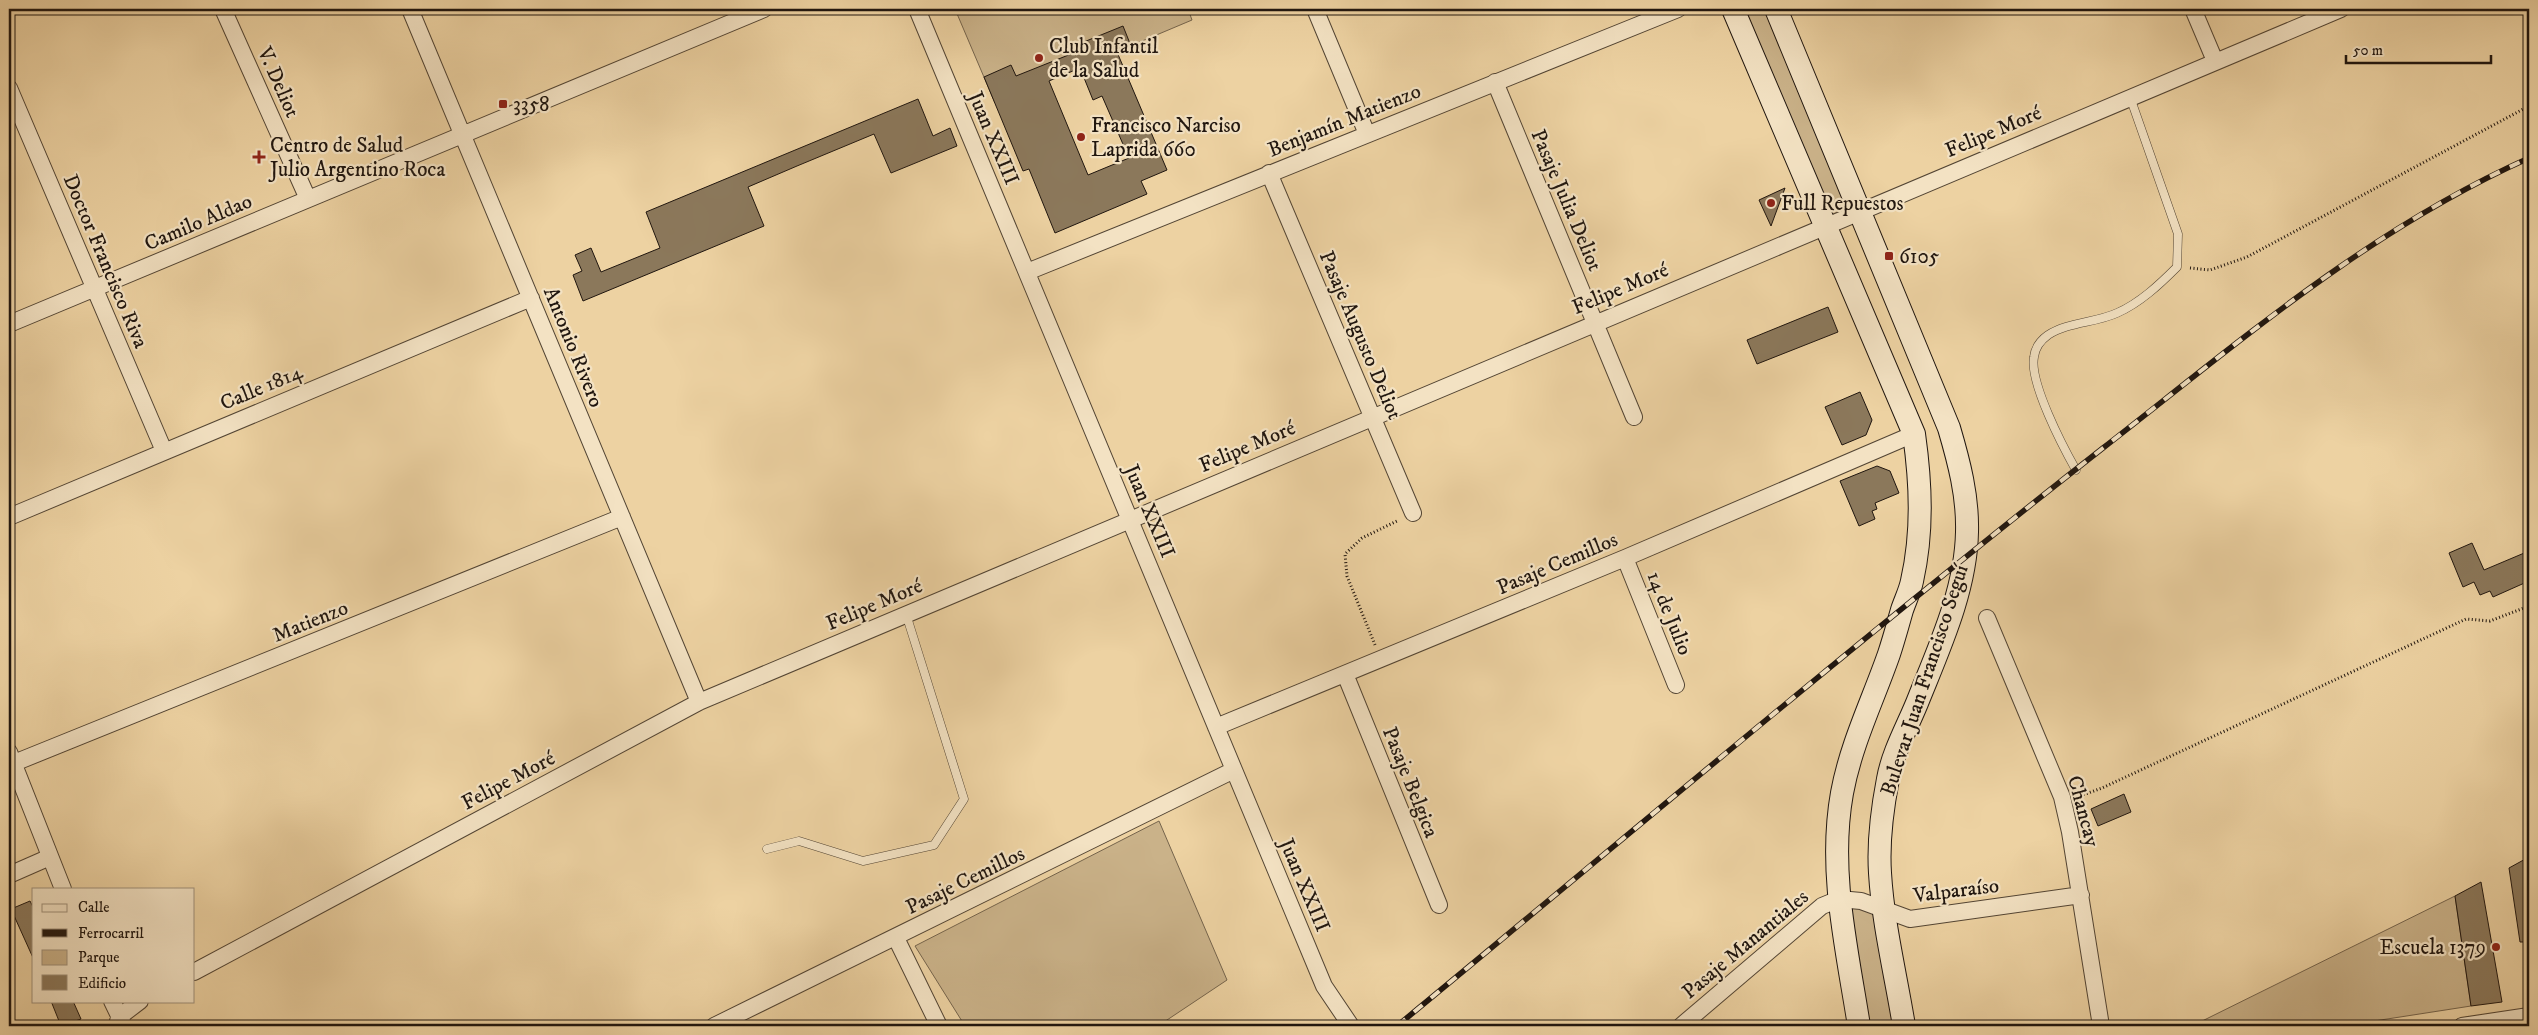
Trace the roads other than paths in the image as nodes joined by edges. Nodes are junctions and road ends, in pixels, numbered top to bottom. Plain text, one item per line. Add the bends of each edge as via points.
1 (223, 9) edge
2 (410, 9) edge
3 (764, 9) edge
4 (917, 9) edge
5 (1315, 9) edge
6 (1678, 9) edge
7 (1733, 9) edge
8 (1776, 9) edge
9 (2192, 9) edge
10 (2341, 9) edge
11 (2215, 61) junction
12 (1496, 82) junction
13 (9, 88) edge
14 (2130, 97) junction
15 (463, 134) junction
16 (1367, 134) junction
17 (1269, 173) junction
18 (308, 199) junction
19 (1860, 210) junction
20 (1825, 225) junction
21 (1027, 272) junction
22 (94, 288) junction
23 (531, 298) junction
24 (1595, 322) junction
25 (9, 324) edge
26 (1372, 417) junction
27 (1634, 418) dead end
28 (1914, 434) junction
29 (164, 451) junction
30 (2076, 470) dead end
31 (1413, 513) road end
32 (9, 517) edge
33 (622, 518) junction
34 (1130, 519) junction
35 (1625, 558) junction
36 (906, 614) junction
37 (1987, 618) dead end
38 (1344, 674) junction
39 (1676, 685) dead end
40 (699, 702) junction
41 (1216, 727) junction
42 (11, 758) edge
43 (1234, 770) junction
44 (767, 849) dead end
45 (50, 857) junction
46 (9, 875) edge
47 (63, 888) edge
48 (2081, 895) junction
49 (1839, 899) junction
50 (1439, 905) dead end
51 (1886, 911) junction
52 (896, 938) junction
53 (195, 971) edge
54 (112, 1002) edge
55 (139, 1002) edge
56 (2529, 1016) edge
57 (120, 1023) edge
58 (714, 1026) edge
59 (939, 1026) edge
60 (1350, 1026) edge
61 (1682, 1026) edge
62 (1859, 1026) edge
63 (1904, 1026) edge
64 (2101, 1026) edge
65 (2462, 1026) edge

1 - 18 street, V. Deliot
2 - 15 street, Antonio Rivero
3 - 15 street, Camilo Aldao
4 - 21 street, Juan XXIII
5 - 16 street
6 - 12 street, Benjamín Matienzo
7 - 20 main road, Bulevar Juan Francisco Seguí
8 - 19 main road, Bulevar Juan Francisco Seguí
9 - 11 street
10 - 11 street, Felipe Moré
11 - 14 street, Felipe Moré
12 - 16 street, Benjamín Matienzo
12 - 24 street, Pasaje Julia Deliot
13 - 22 street, Doctor Francisco Riva
14 - 19 street, Felipe Moré
14 - 30 lane via 2178,234 2177,267 2158,286 2117,313 2048,335 2038,344 2033,358 2039,386 2054,431
15 - 18 street, Camilo Aldao
15 - 23 street, Antonio Rivero
16 - 17 street, Benjamín Matienzo
17 - 21 street, Benjamín Matienzo
17 - 26 street, Pasaje Augusto Deliot
18 - 22 street, Camilo Aldao
19 - 20 street, Felipe Moré
19 - 51 main road, Bulevar Juan Francisco Seguí via 1949,428 1964,488 1967,532 1955,601 1888,776 1880,833 1880,874
20 - 24 street, Felipe Moré
20 - 28 main road, Bulevar Juan Francisco Seguí
21 - 34 street, Juan XXIII
22 - 25 street, Camilo Aldao
22 - 29 street, Doctor Francisco Riva
23 - 29 street, Calle 1814
23 - 33 street, Antonio Rivero
24 - 26 street, Felipe Moré
24 - 27 street, Pasaje Julia Deliot
26 - 31 street, Pasaje Augusto Deliot
26 - 34 street, Felipe Moré
28 - 35 street, Pasaje Cemillos
28 - 49 main road, Bulevar Juan Francisco Seguí via 1919,481 1918,546 1912,583 1889,654 1861,722 1842,793 1836,865
29 - 32 street, Calle 1814
33 - 40 street, Antonio Rivero
33 - 42 street, Matienzo
34 - 36 street, Felipe Moré
34 - 41 street, Juan XXIII
35 - 38 street, Pasaje Cemillos
35 - 39 street, 14 de Julio
36 - 40 street, Felipe Moré
36 - 44 lane via 964,799 934,845 863,861 799,841
37 - 48 street, Chancay via 2062,797
38 - 41 street, Pasaje Cemillos
38 - 50 street, Pasaje Belgica
40 - 53 street, Felipe Moré
41 - 43 street, Juan XXIII
42 - 45 street
43 - 52 street, Pasaje Cemillos
43 - 60 street, Juan XXIII via 1324,986
45 - 46 street
45 - 47 street
48 - 51 street, Valparaíso via 1910,919
48 - 64 street, Chancay
49 - 51 street, Valparaíso via 1861,901
49 - 61 street, Pasaje Manantiales via 1822,906
49 - 62 main road, Bulevar Juan Francisco Seguí
51 - 63 main road, Bulevar Juan Francisco Seguí
52 - 58 street, Pasaje Cemillos
52 - 59 street
54 - 57 street
55 - 57 street
56 - 65 street

